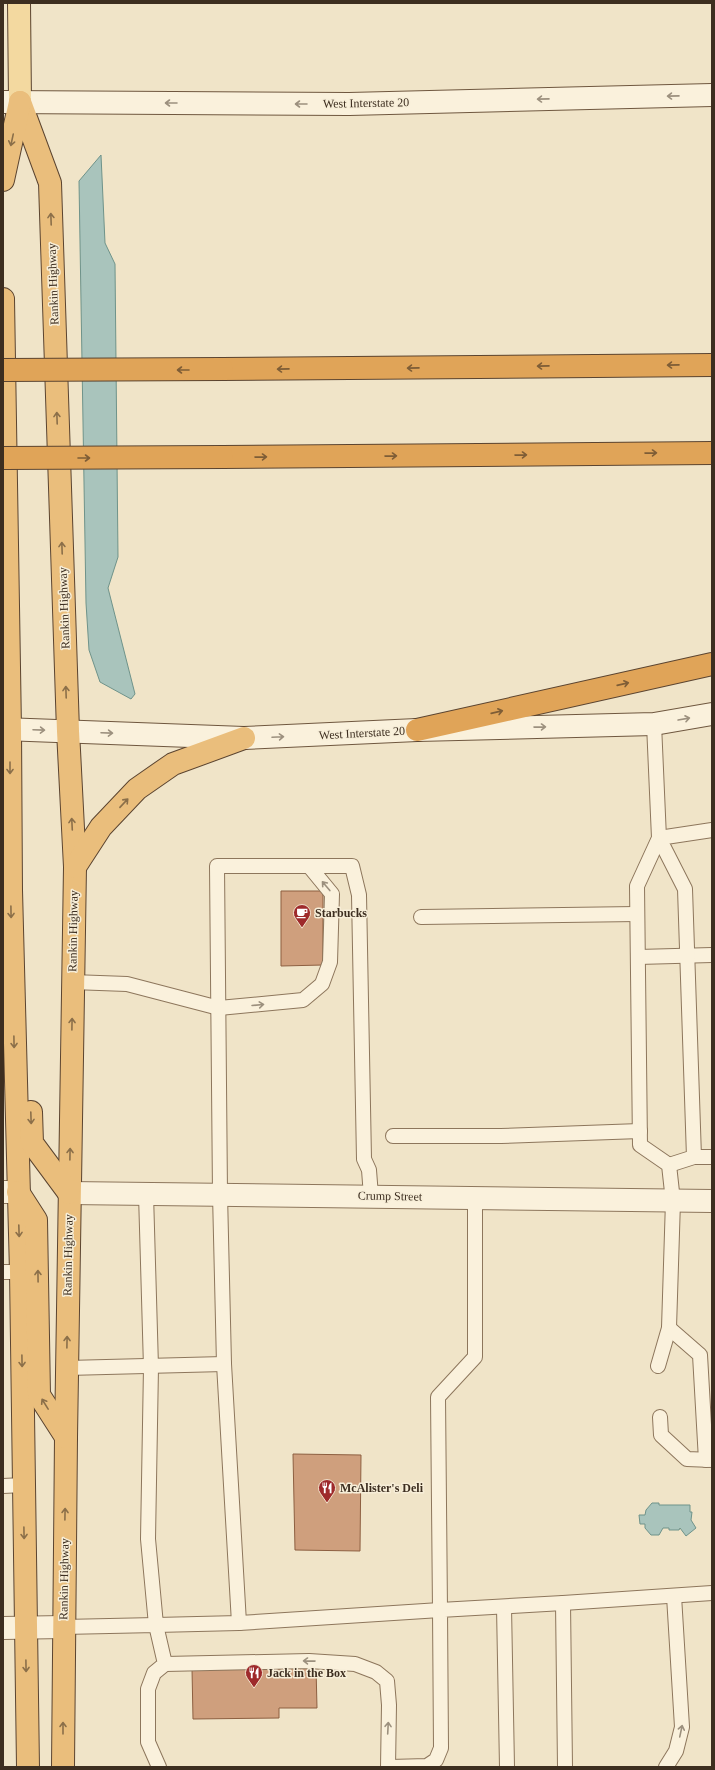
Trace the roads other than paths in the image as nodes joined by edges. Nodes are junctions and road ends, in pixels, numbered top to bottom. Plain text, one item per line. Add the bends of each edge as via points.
1 (19, 3) edge
2 (712, 95) edge
3 (11, 102) edge
4 (3, 180) edge
5 (3, 299) edge
6 (712, 365) edge
7 (3, 370) edge
8 (712, 453) edge
9 (3, 458) edge
10 (712, 664) edge
11 (712, 714) edge
12 (654, 724) junction
13 (7, 729) edge
14 (418, 730) junction
15 (68, 731) junction
16 (244, 738) junction
17 (712, 830) edge
18 (659, 838) junction
19 (3, 865) edge
20 (309, 866) junction
21 (75, 867) junction
22 (11, 890) junction
23 (637, 914) junction
24 (421, 917) dead end
25 (687, 955) junction
26 (712, 955) edge
27 (12, 956) junction
28 (638, 957) junction
29 (72, 982) junction
30 (219, 1008) junction
31 (9, 1067) edge
32 (640, 1131) junction
33 (393, 1136) dead end
34 (694, 1157) junction
35 (712, 1157) edge
36 (668, 1165) junction
37 (10, 1192) edge
38 (69, 1193) junction
39 (146, 1194) junction
40 (220, 1194) junction
41 (371, 1196) junction
42 (475, 1197) junction
43 (673, 1201) junction
44 (712, 1201) edge
45 (12, 1272) edge
46 (669, 1328) junction
47 (224, 1364) junction
48 (658, 1366) dead end
49 (151, 1367) junction
50 (66, 1368) junction
51 (660, 1417) dead end
52 (66, 1437) junction
53 (709, 1460) edge
54 (13, 1486) edge
55 (712, 1593) edge
56 (674, 1596) junction
57 (563, 1603) junction
58 (504, 1607) junction
59 (440, 1610) junction
60 (239, 1623) junction
61 (156, 1624) junction
62 (63, 1626) junction
63 (3, 1628) edge
64 (26, 1628) junction
65 (165, 1664) junction
66 (28, 1767) edge
67 (64, 1767) edge
68 (160, 1767) edge
69 (389, 1767) edge
70 (506, 1767) edge
71 (565, 1767) edge
72 (666, 1767) edge

1 - 3 main road, Rankin Highway
2 -> 3 main road, West Interstate 20 via 349,104
3 -> 4 highway, Rankin Highway
15 -> 3 highway, Rankin Highway via 50,183
5 - 13 highway
6 -> 7 highway, bridge
9 -> 8 highway, bridge
14 -> 10 highway
12 -> 11 main road, West Interstate 20
14 -> 12 main road, West Interstate 20
12 - 18 lane
13 -> 15 main road, West Interstate 20
13 -> 22 highway
16 -> 14 main road, West Interstate 20
15 -> 16 main road, West Interstate 20
21 -> 15 highway, Rankin Highway
21 -> 16 highway via 101,827 137,789 173,764
17 - 18 lane
18 - 23 lane via 636,886
18 - 25 lane via 684,889
19 - 22 highway
20 - 30 lane via 217,866
30 -> 20 lane via 303,1000 322,984 330,962 332,894
20 - 41 lane via 352,866 359,895 364,1159 369,1170
21 - 29 highway, Rankin Highway
22 -> 27 highway
23 - 24 lane
23 - 28 lane
25 - 26 lane
25 - 28 lane
25 - 34 lane
27 -> 31 highway
27 -> 38 highway via 28,994 32,1143
28 - 32 lane
29 - 30 lane via 127,984
38 -> 29 highway, Rankin Highway
30 - 40 lane
31 - 37 highway
32 - 33 lane via 501,1136
32 - 36 lane via 640,1145
34 - 35 lane
34 - 36 lane
36 - 43 lane
37 -> 45 highway
52 -> 37 highway via 39,1395 36,1220
38 - 39 main road, Crump Street
50 -> 38 highway, Rankin Highway
39 - 40 main road, Crump Street
39 - 49 lane
40 - 41 main road, Crump Street
40 - 47 lane
41 - 42 main road, Crump Street
42 - 43 main road, Crump Street
42 - 59 lane via 475,1357 438,1397
43 - 44 main road, Crump Street
43 - 46 lane
45 -> 54 highway
46 - 48 lane
46 - 53 lane via 700,1355
47 - 49 lane
47 - 60 lane
49 - 50 lane
49 - 61 lane via 148,1538
50 - 52 highway, Rankin Highway
51 - 53 lane via 661,1435 687,1459
62 -> 52 highway, Rankin Highway
54 -> 64 highway
55 - 56 lane
56 - 57 lane
72 -> 56 lane via 676,1751 682,1727
57 - 58 lane
57 - 71 lane
58 - 59 lane
58 - 70 lane
59 - 60 lane
59 - 69 lane via 441,1748 436,1760 427,1766
60 - 61 lane
61 - 62 lane
61 - 65 lane
62 - 64 main road
67 -> 62 highway, Rankin Highway
63 - 64 main road
64 -> 66 highway
65 - 68 lane via 154,1673 148,1689 148,1742
69 -> 65 lane via 387,1681 376,1672 355,1664 309,1661

